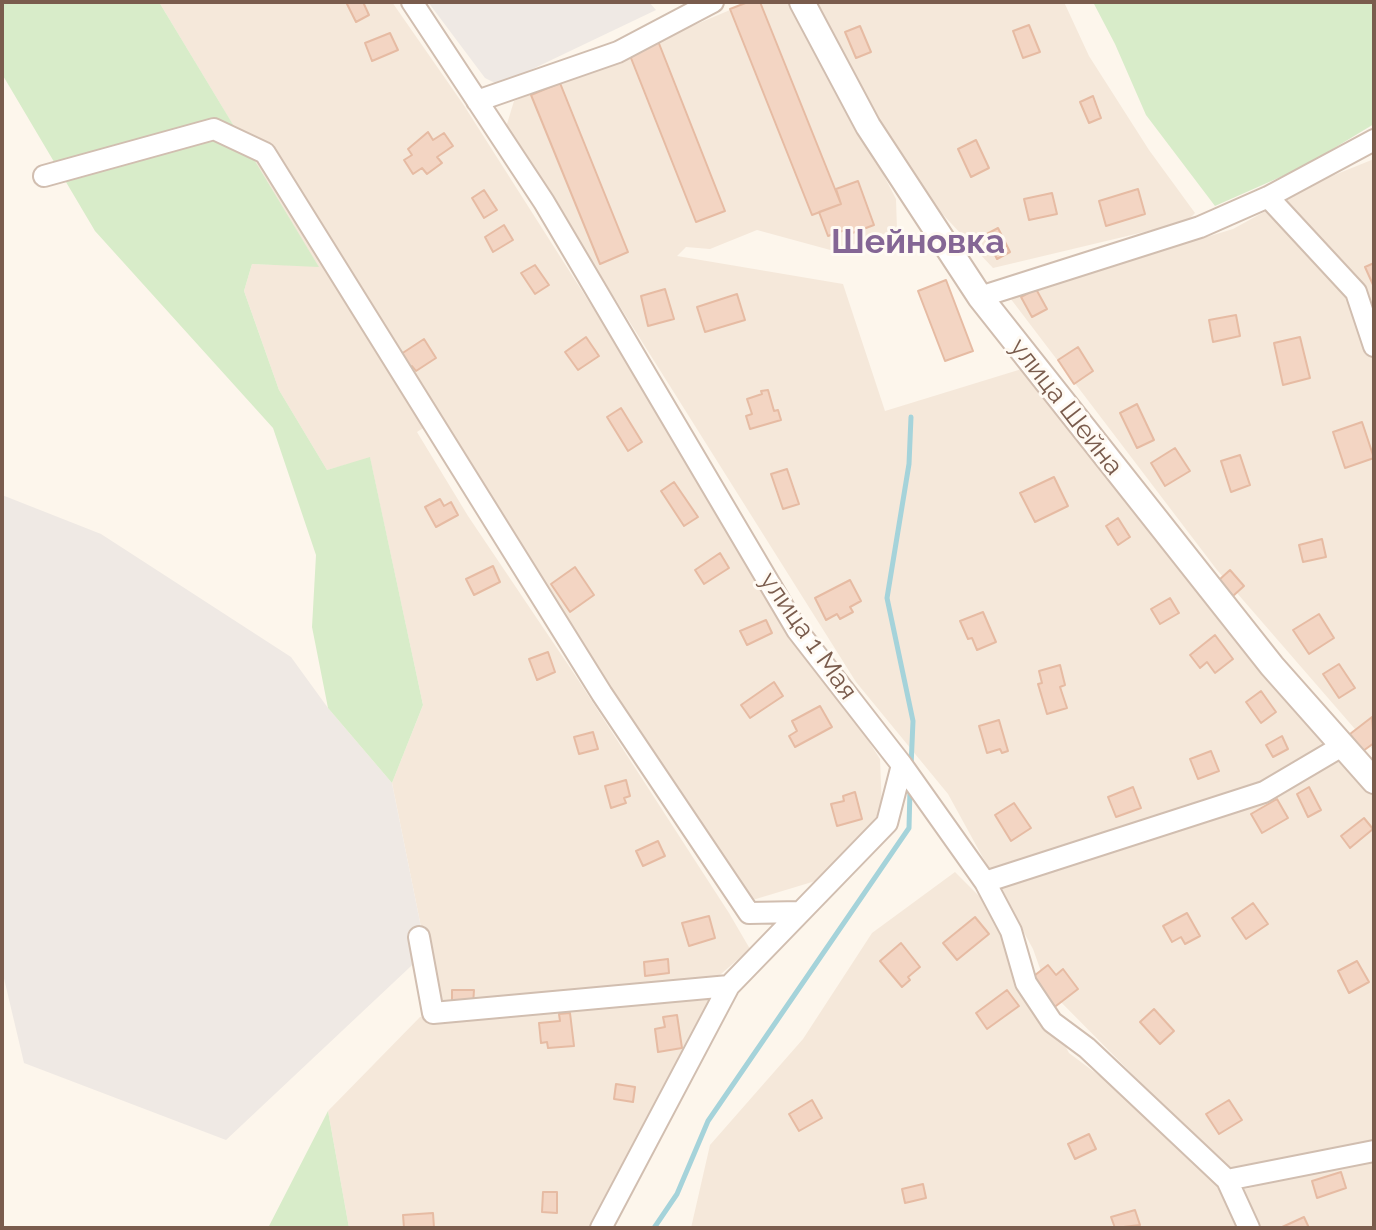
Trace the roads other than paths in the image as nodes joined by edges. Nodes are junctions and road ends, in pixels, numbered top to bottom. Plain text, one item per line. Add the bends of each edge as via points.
1 (412, 2) edge
2 (713, 2) edge
3 (802, 2) edge
4 (477, 101) junction
5 (1374, 140) edge
6 (44, 176) dead end
7 (1268, 197) junction
8 (980, 297) junction
9 (1374, 346) edge
10 (1342, 746) junction
11 (902, 765) junction
12 (1374, 781) edge
13 (985, 882) junction
14 (800, 912) junction
15 (419, 937) dead end
16 (729, 986) junction
17 (1374, 1151) edge
18 (1227, 1180) junction
19 (601, 1228) edge
20 (1249, 1228) edge

1 - 4 street, улица 1 Мая
2 - 4 street via 618,52
3 - 8 street, улица Шейна via 868,126
4 - 11 street, улица 1 Мая via 544,202 797,630
5 - 7 street
6 - 14 street via 214,129 265,153 602,694 749,913
7 - 8 street via 1200,227
7 - 9 street via 1356,292
8 - 10 street, улица Шейна via 1272,666
10 - 12 street, улица Шейна
10 - 13 street via 1264,792
11 - 13 street, улица 1 Мая
11 - 14 street via 887,823
13 - 18 street, улица 1 Мая via 1011,931 1026,983 1052,1022 1087,1048
14 - 16 street
15 - 16 street via 433,1013
16 - 19 street
17 - 18 street
18 - 20 street, улица 1 Мая

